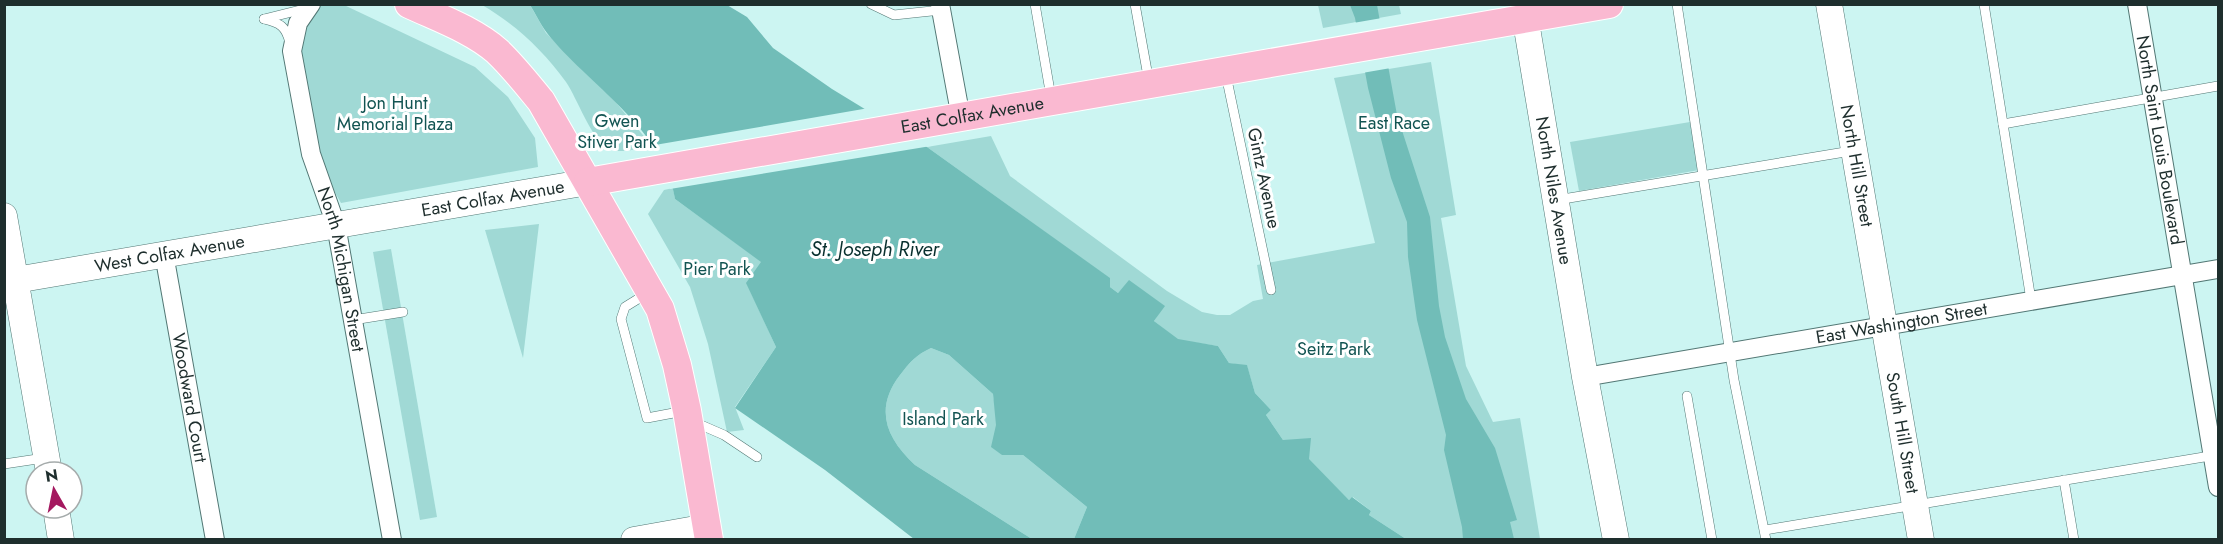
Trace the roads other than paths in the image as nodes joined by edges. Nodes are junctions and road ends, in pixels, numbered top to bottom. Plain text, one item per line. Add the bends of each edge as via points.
1 (409, 4) edge
2 (871, 4) edge
3 (1035, 4) edge
4 (1135, 4) edge
5 (1609, 4) edge
6 (1677, 4) edge
7 (1829, 4) edge
8 (1983, 4) edge
9 (2136, 4) edge
10 (309, 6) edge
11 (941, 7) edge
12 (1524, 11) edge
13 (292, 51) junction
14 (1225, 73) junction
15 (1150, 86) junction
16 (2218, 86) edge
17 (2152, 98) junction
18 (1052, 103) junction
19 (948, 120) junction
20 (2004, 124) junction
21 (1854, 150) junction
22 (1704, 175) junction
23 (588, 182) junction
24 (1555, 200) junction
25 (4, 216) edge
26 (336, 225) junction
27 (164, 254) junction
28 (2218, 269) edge
29 (2182, 275) junction
30 (10, 281) edge
31 (1270, 290) dead end
32 (651, 291) junction
33 (2031, 300) junction
34 (403, 312) dead end
35 (353, 320) junction
36 (1883, 325) junction
37 (1730, 352) junction
38 (1585, 376) junction
39 (1687, 396) dead end
40 (688, 415) junction
41 (2216, 455) edge
42 (758, 457) dead end
43 (47, 460) edge
44 (4, 464) edge
45 (24, 464) edge
46 (2064, 480) junction
47 (2218, 488) edge
48 (1915, 506) junction
49 (58, 520) edge
50 (708, 533) edge
51 (1766, 535) edge
52 (61, 540) edge
53 (215, 540) edge
54 (392, 540) edge
55 (634, 540) edge
56 (1616, 540) edge
57 (1712, 540) edge
58 (1921, 540) edge
59 (2074, 540) edge

1 - 23 main road via 479,38 496,51 541,101
2 - 11 lane via 894,15
3 - 18 lane
4 - 15 lane
5 - 12 main road, East Colfax Avenue
6 - 22 lane
7 - 21 street, North Hill Street
8 - 20 lane
9 - 17 street, North Saint Louis Boulevard
10 - 13 street, North Michigan Street via 295,32
10 - 13 lane via 264,19 282,25
11 - 19 street
12 - 14 main road, East Colfax Avenue via 1419,38
12 - 24 street, North Niles Avenue
13 - 26 street, North Michigan Street via 311,154
14 - 15 main road, East Colfax Avenue
14 - 31 lane, Gintz Avenue
15 - 18 main road, East Colfax Avenue
16 - 17 lane
17 - 20 lane
17 - 29 street, North Saint Louis Boulevard
18 - 19 main road, East Colfax Avenue
19 - 23 main road, East Colfax Avenue
20 - 33 lane
21 - 22 lane
21 - 36 street, North Hill Street
22 - 24 lane
22 - 37 lane
23 - 26 street, East Colfax Avenue
23 - 32 main road
24 - 38 street, North Niles Avenue
25 - 30 street
26 - 27 street, West Colfax Avenue
26 - 35 street, North Michigan Street
27 - 30 street, West Colfax Avenue
27 - 53 street, Woodward Court
28 - 29 street, East Washington Street
29 - 33 street, East Washington Street
29 - 41 street, North Saint Louis Boulevard
30 - 43 street
32 - 40 main road via 668,332
32 - 40 lane via 625,307 621,319 647,418
33 - 36 street, East Washington Street
34 - 35 lane
35 - 54 street, North Michigan Street
36 - 37 street, East Washington Street
36 - 48 street, South Hill Street
37 - 38 street, East Washington Street
37 - 51 lane
38 - 56 street, North Niles Avenue
39 - 57 lane
40 - 42 lane
40 - 50 main road
41 - 46 lane
41 - 47 street, North Saint Louis Boulevard
44 - 45 lane
46 - 48 lane
46 - 59 lane
48 - 51 lane
48 - 58 street, South Hill Street
49 - 52 street
50 - 55 street

